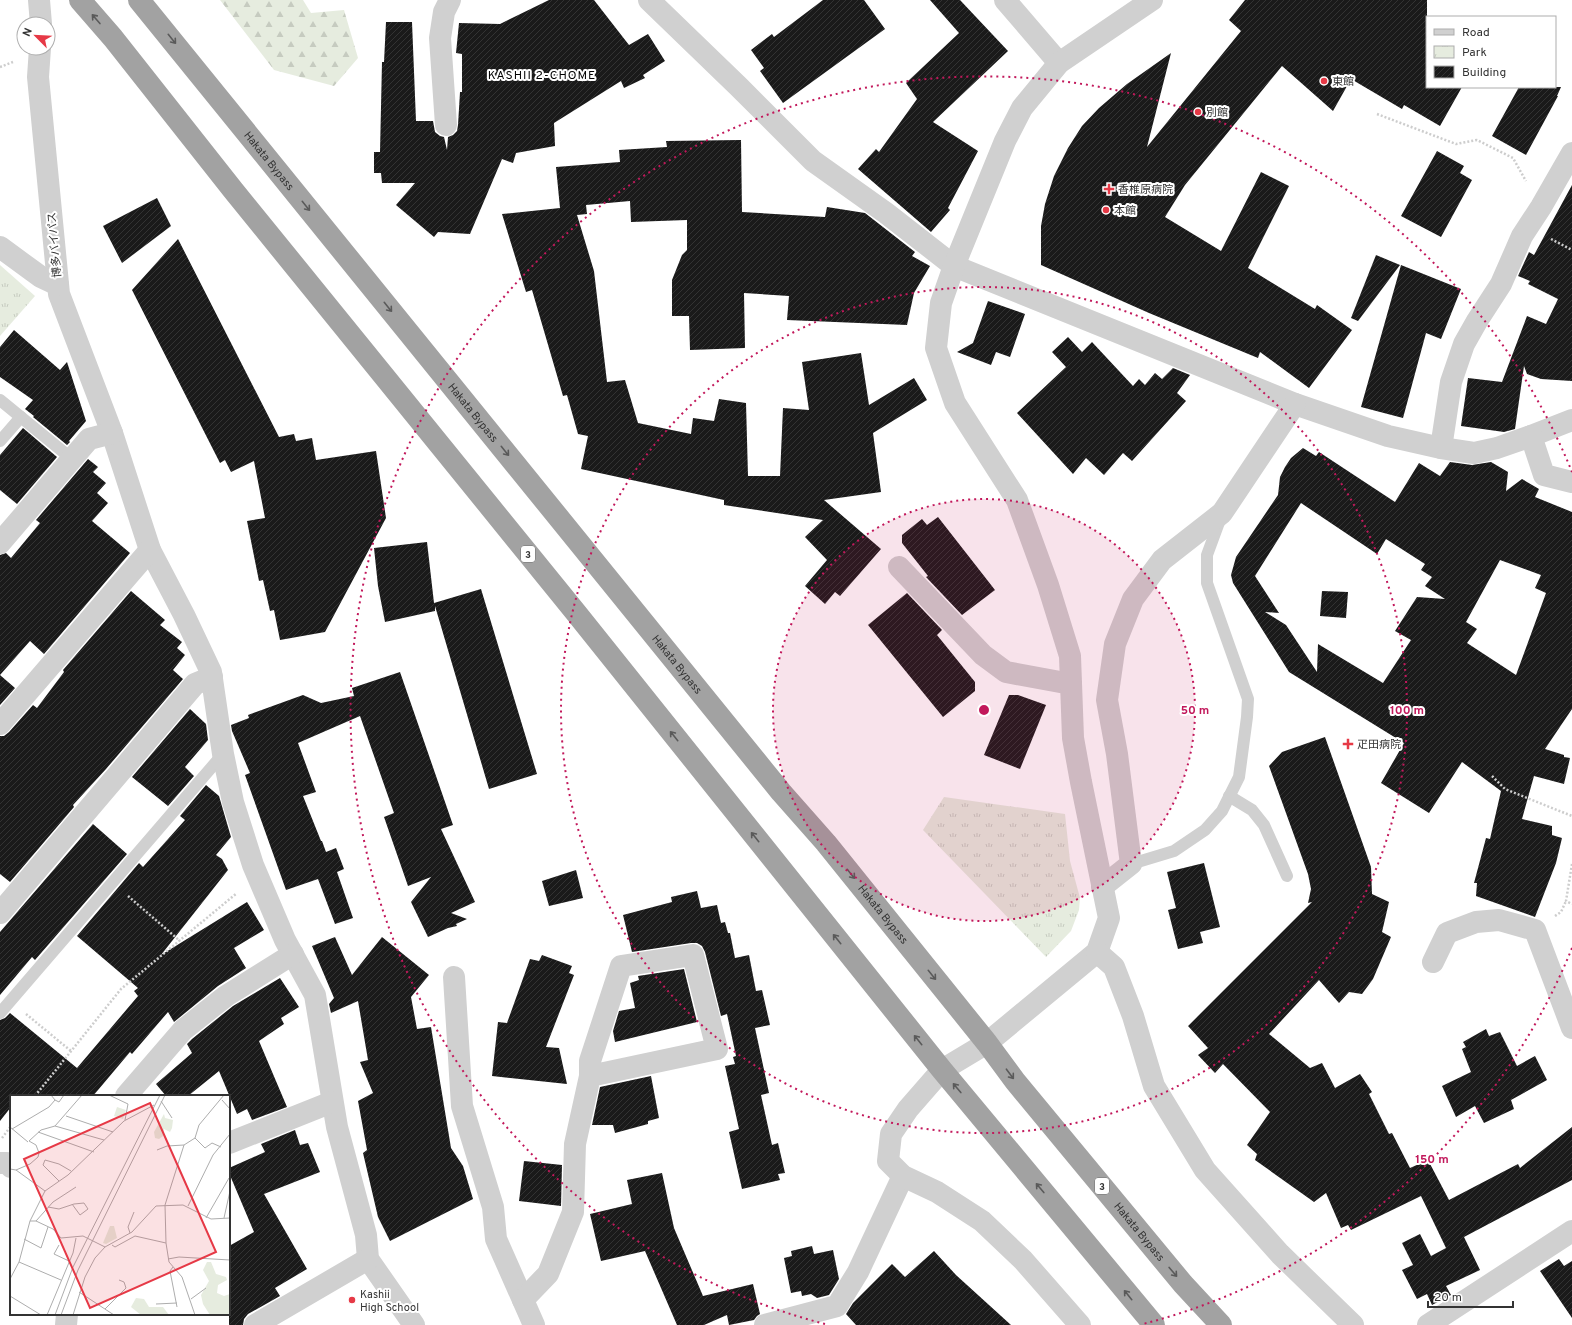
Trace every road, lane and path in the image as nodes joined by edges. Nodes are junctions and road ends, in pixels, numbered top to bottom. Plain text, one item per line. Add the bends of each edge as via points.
1 (39, 0) edge
2 (80, 0) edge
3 (450, 0) edge
4 (649, 0) edge
5 (1004, 0) edge
6 (1152, 0) edge
7 (143, 4) edge
8 (42, 16) edge
9 (39, 56) edge
10 (1059, 63) junction
11 (1377, 114) dead end
12 (446, 125) dead end
13 (1572, 153) edge
14 (1542, 207) junction
15 (0, 247) edge
16 (954, 266) junction
17 (58, 285) junction
18 (0, 400) edge
19 (1295, 404) junction
20 (21, 417) junction
21 (1572, 420) edge
22 (112, 433) junction
23 (1531, 436) junction
24 (0, 441) edge
25 (1441, 448) junction
26 (72, 459) junction
27 (1572, 482) edge
28 (1222, 513) junction
29 (0, 543) edge
30 (150, 550) junction
31 (900, 567) dead end
32 (212, 677) junction
33 (1071, 684) junction
34 (0, 724) edge
35 (223, 754) junction
36 (1492, 776) dead end
37 (1229, 796) junction
38 (1572, 816) edge
39 (254, 864) junction
40 (1131, 864) junction
41 (1572, 864) edge
42 (1287, 876) dead end
43 (112, 883) junction
44 (1102, 887) junction
45 (1572, 904) edge
46 (0, 913) edge
47 (180, 941) junction
48 (1097, 952) junction
49 (293, 954) junction
50 (1433, 962) dead end
51 (454, 977) dead end
52 (10, 1001) junction
53 (0, 1013) edge
54 (1572, 1028) edge
55 (987, 1043) junction
56 (71, 1051) junction
57 (942, 1070) junction
58 (590, 1076) junction
59 (36, 1095) edge
60 (127, 1095) edge
61 (332, 1102) junction
62 (10, 1127) edge
63 (0, 1142) edge
64 (230, 1143) edge
65 (0, 1163) edge
66 (10, 1166) edge
67 (903, 1176) junction
68 (1572, 1231) edge
69 (368, 1259) junction
70 (523, 1300) junction
71 (68, 1315) edge
72 (66, 1325) edge
73 (255, 1325) edge
74 (414, 1325) edge
75 (534, 1325) edge
76 (765, 1325) edge
77 (1079, 1325) edge
78 (1154, 1325) edge
79 (1221, 1325) edge
80 (1353, 1325) edge
81 (1428, 1325) edge

1 - 8 street
57 -> 2 highway, 3
3 - 12 street via 444,12 440,38
4 - 16 street via 814,161
5 - 10 street
6 - 10 street
7 -> 55 highway, Hakata Bypass / 3
9 - 17 street, 博多バイパス via 38,77
10 - 16 street via 1022,108 1005,141
11 - 14 path via 1456,144 1477,140 1513,158
13 - 14 street
14 - 25 street via 1522,236 1501,284 1464,344 1451,382
15 - 17 street via 41,277
16 - 19 street
16 - 33 street via 941,303 936,348 955,403 1017,500 1048,585 1070,656
17 - 22 street, 博多バイパス via 59,294
18 - 20 lane
19 - 25 street via 1388,436
19 - 28 street
20 - 24 lane
20 - 26 lane
21 - 23 street
22 - 26 street via 89,439
22 - 30 street, 博多バイパス
23 - 25 street via 1474,453
23 - 27 street via 1544,475
26 - 29 street
28 - 37 lane via 1207,554 1208,583 1248,699 1239,777
28 - 40 street via 1162,560 1133,599 1115,644 1107,700 1117,754
30 - 32 street, 博多バイパス via 184,615
30 - 34 street
31 - 33 street via 983,655 1006,672
32 - 35 street, 博多バイパス
32 - 46 street via 195,684
33 - 44 street via 1073,738
35 - 39 street, 博多バイパス via 232,802
35 - 43 lane
36 - 38 path via 1505,788
37 - 40 lane via 1222,811 1205,830 1174,851
37 - 42 lane via 1252,810 1264,825
39 - 47 path via 235,896
39 - 49 street, 博多バイパス
40 - 44 street
41 - 45 path via 1566,901
43 - 47 path
43 - 52 lane
44 - 48 street via 1109,918
47 - 56 path via 121,989
48 - 55 street
48 - 80 street via 1114,968 1134,1016 1154,1086 1205,1170 1280,1254
49 - 60 street via 226,996 183,1030
49 - 61 street, 博多バイパス via 315,995
50 - 54 street via 1447,933 1476,922 1499,920 1535,930
51 - 70 street via 462,1106 493,1207 496,1239
52 - 53 lane
52 - 56 path
55 - 57 street
55 -> 79 highway, Hakata Bypass / 3 via 1183,1284
56 - 59 path
57 - 67 street via 908,1109 891,1134 888,1161
78 -> 57 highway, 3
58 - 58 street via 590,1061 621,966 693,956 717,1049
58 - 70 street via 575,1144 573,1212 548,1274
61 - 64 street
61 - 69 street, 博多バイパス via 366,1235
62 - 63 path
65 - 66 street via 7,1163
67 - 76 street via 858,1272 837,1306
67 - 77 street via 937,1192 982,1222 1023,1260
68 - 81 street
69 - 73 street
69 - 74 street
70 - 75 street
71 - 72 street

